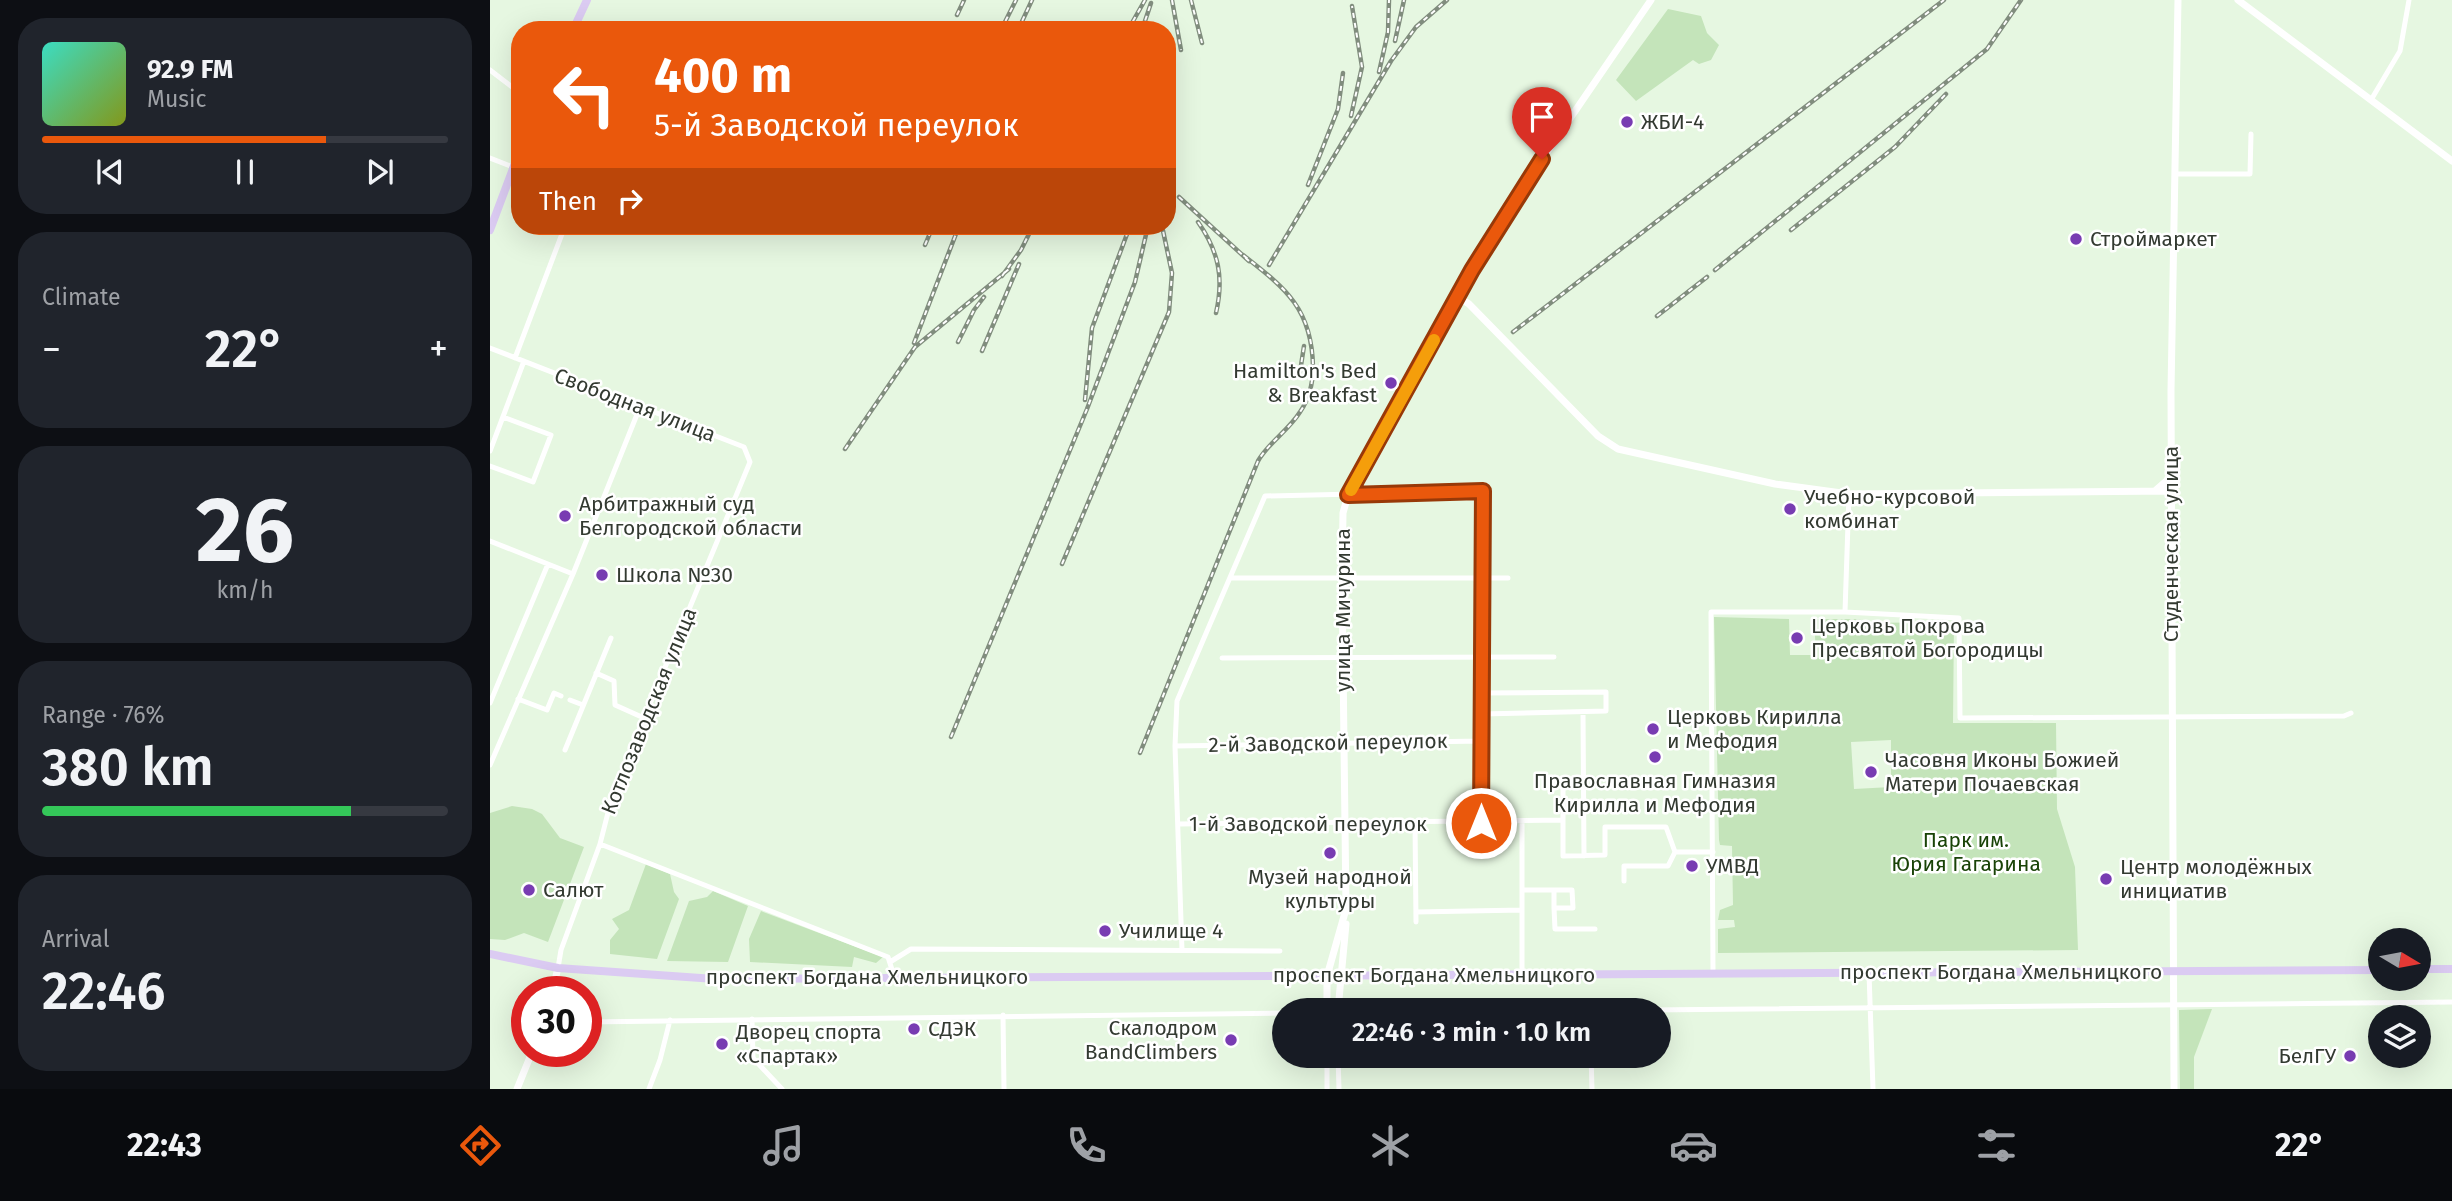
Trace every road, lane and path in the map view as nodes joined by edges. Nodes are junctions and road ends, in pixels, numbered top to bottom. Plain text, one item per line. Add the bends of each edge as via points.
1 (587, 0) edge
2 (1651, 0) edge
3 (2178, 0) edge
4 (2238, 0) edge
5 (2409, 0) edge
6 (577, 21) edge
7 (490, 70) edge
8 (511, 86) edge
9 (2371, 100) junction
10 (2251, 134) dead end
11 (490, 158) edge
12 (2452, 161) edge
13 (511, 166) edge
14 (511, 172) edge
15 (2175, 174) junction
16 (490, 230) edge
17 (562, 235) edge
18 (1457, 296) junction
19 (490, 348) edge
20 (515, 358) junction
21 (524, 361) junction
22 (640, 407) junction
23 (503, 417) junction
24 (490, 451) edge
25 (750, 456) joint
26 (490, 466) edge
27 (2171, 477) junction
28 (2155, 491) junction
29 (2171, 491) junction
30 (1849, 494) junction
31 (1348, 495) junction
32 (490, 541) edge
33 (548, 564) junction
34 (573, 574) junction
35 (1230, 578) junction
36 (1482, 578) junction
37 (1508, 578) dead end
38 (1342, 579) junction
39 (1845, 612) junction
40 (611, 638) dead end
41 (1481, 656) junction
42 (1554, 657) dead end
43 (1222, 658) dead end
44 (1343, 658) junction
45 (596, 674) junction
46 (1481, 693) junction
47 (561, 696) dead end
48 (518, 699) junction
49 (570, 700) dead end
50 (490, 703) edge
51 (583, 705) junction
52 (1583, 713) junction
53 (2351, 713) dead end
54 (1481, 714) junction
55 (645, 718) junction
56 (2172, 718) junction
57 (1481, 741) junction
58 (1343, 742) junction
59 (1175, 746) junction
60 (565, 750) dead end
61 (490, 765) edge
62 (1584, 781) junction
63 (1563, 820) junction
64 (1522, 821) junction
65 (1481, 823) junction
66 (1178, 824) junction
67 (1343, 824) junction
68 (1415, 824) junction
69 (600, 844) junction
70 (1675, 852) junction
71 (1713, 852) junction
72 (1584, 856) junction
73 (1624, 881) dead end
74 (1522, 890) junction
75 (1554, 890) junction
76 (1554, 908) junction
77 (1346, 909) junction
78 (1522, 910) junction
79 (1416, 912) junction
80 (1416, 922) dead end
81 (1595, 929) dead end
82 (1182, 950) junction
83 (1280, 951) dead end
84 (490, 954) edge
85 (890, 962) junction
86 (560, 968) junction
87 (2431, 969) edge
88 (2452, 969) edge
89 (2368, 970) edge
90 (2172, 971) junction
91 (1713, 973) junction
92 (1870, 973) junction
93 (1522, 974) junction
94 (557, 976) edge
95 (894, 976) junction
96 (1327, 976) junction
97 (1342, 976) junction
98 (1327, 998) edge
99 (1338, 998) edge
100 (2452, 1002) edge
101 (2173, 1005) junction
102 (1871, 1008) junction
103 (1671, 1010) edge
104 (1272, 1013) edge
105 (1003, 1015) junction
106 (752, 1019) junction
107 (670, 1020) junction
108 (602, 1022) edge
109 (526, 1067) edge
110 (1327, 1068) edge
111 (1338, 1068) edge
112 (1591, 1068) edge
113 (517, 1089) edge
114 (649, 1089) edge
115 (782, 1089) edge
116 (1004, 1089) edge
117 (1327, 1089) edge
118 (1339, 1089) edge
119 (1592, 1089) edge
120 (1873, 1089) edge
121 (2174, 1089) edge

1 - 6 main road
2 - 18 street, улица Мичурина via 1519,193
3 - 15 street, Студенческая улица
4 - 9 street
5 - 9 street via 2400,51
7 - 8 street
9 - 12 street
10 - 15 street via 2250,174
11 - 13 street
14 - 16 main road
15 - 27 street, Студенческая улица
17 - 20 street
18 - 30 street via 1598,436 1618,449 1775,484
18 - 31 street, улица Мичурина
19 - 20 street, Свободная улица
20 - 21 street, Свободная улица
21 - 22 street, Свободная улица
21 - 23 street
22 - 25 street, Свободная улица via 744,447
22 - 34 street
23 - 24 street
23 - 26 street via 551,435 533,482
25 - 55 street, Котлозаводская улица
27 - 28 street
27 - 29 street, Студенческая улица
28 - 29 street
28 - 30 street
29 - 56 street, Студенческая улица
30 - 39 street
31 - 35 street via 1265,496
31 - 36 street via 1483,491
31 - 38 street, улица Мичурина via 1343,513
32 - 33 street
33 - 34 street
33 - 50 street
34 - 48 street
35 - 38 street
35 - 59 street via 1177,701
36 - 37 street
36 - 38 street
36 - 41 street
38 - 44 street, улица Мичурина
39 - 56 street via 1959,618 1960,718
39 - 71 street via 1711,612
40 - 45 street
41 - 42 street
41 - 44 street
41 - 46 street
43 - 44 street
44 - 58 street, улица Мичурина
45 - 51 street
45 - 55 street via 614,681 615,705
46 - 52 street via 1606,692 1606,711
46 - 54 street
47 - 48 street via 554,693 547,710
48 - 61 street
49 - 51 street
51 - 60 street
52 - 54 street
52 - 62 street
53 - 56 street
54 - 57 street
55 - 69 street, Котлозаводская улица via 613,793
56 - 90 street, Студенческая улица
57 - 58 street, 2-й Заводской переулок
57 - 65 street
58 - 59 street, 2-й Заводской переулок
58 - 67 street, улица Мичурина
59 - 66 street
62 - 63 street via 1563,781
62 - 72 street
63 - 64 street, 1-й Заводской переулок
63 - 72 street via 1563,856
64 - 65 street, 1-й Заводской переулок
64 - 74 street
65 - 68 street, 1-й Заводской переулок
66 - 67 street, 1-й Заводской переулок
66 - 82 street
67 - 68 street, 1-й Заводской переулок
67 - 77 street, улица Мичурина
68 - 79 street
69 - 85 street via 862,945
69 - 86 street, Котлозаводская улица via 564,942
70 - 71 street
70 - 72 street via 1666,827 1605,827 1605,855
70 - 73 street via 1668,866 1624,866
71 - 91 street
74 - 75 street
74 - 78 street
75 - 76 street
75 - 76 street via 1572,890 1573,899 1573,908
76 - 81 street via 1555,929
77 - 96 street, улица Мичурина
77 - 97 street
78 - 79 street
78 - 93 street
79 - 80 street
82 - 83 street
82 - 85 street via 911,949
84 - 86 main road, проспект Богдана Хмельницкого
85 - 95 street
86 - 94 street
86 - 95 main road, проспект Богдана Хмельницкого via 715,979
87 - 88 main road
89 - 90 main road, проспект Богдана Хмельницкого
90 - 92 main road, проспект Богдана Хмельницкого
90 - 101 street, Студенческая улица
91 - 92 main road, проспект Богдана Хмельницкого
91 - 93 main road, проспект Богдана Хмельницкого
92 - 102 street
93 - 97 main road, проспект Богдана Хмельницкого
95 - 96 main road, проспект Богдана Хмельницкого
96 - 97 main road, проспект Богдана Хмельницкого
96 - 98 street, улица Мичурина
97 - 99 street
100 - 101 street
101 - 102 street
101 - 121 street, Студенческая улица
102 - 103 street
102 - 120 street
104 - 105 street
105 - 106 street
105 - 116 street
106 - 107 street
106 - 115 street via 753,1058
107 - 108 street
107 - 114 street
109 - 113 street
110 - 117 street
111 - 118 street
112 - 119 street

